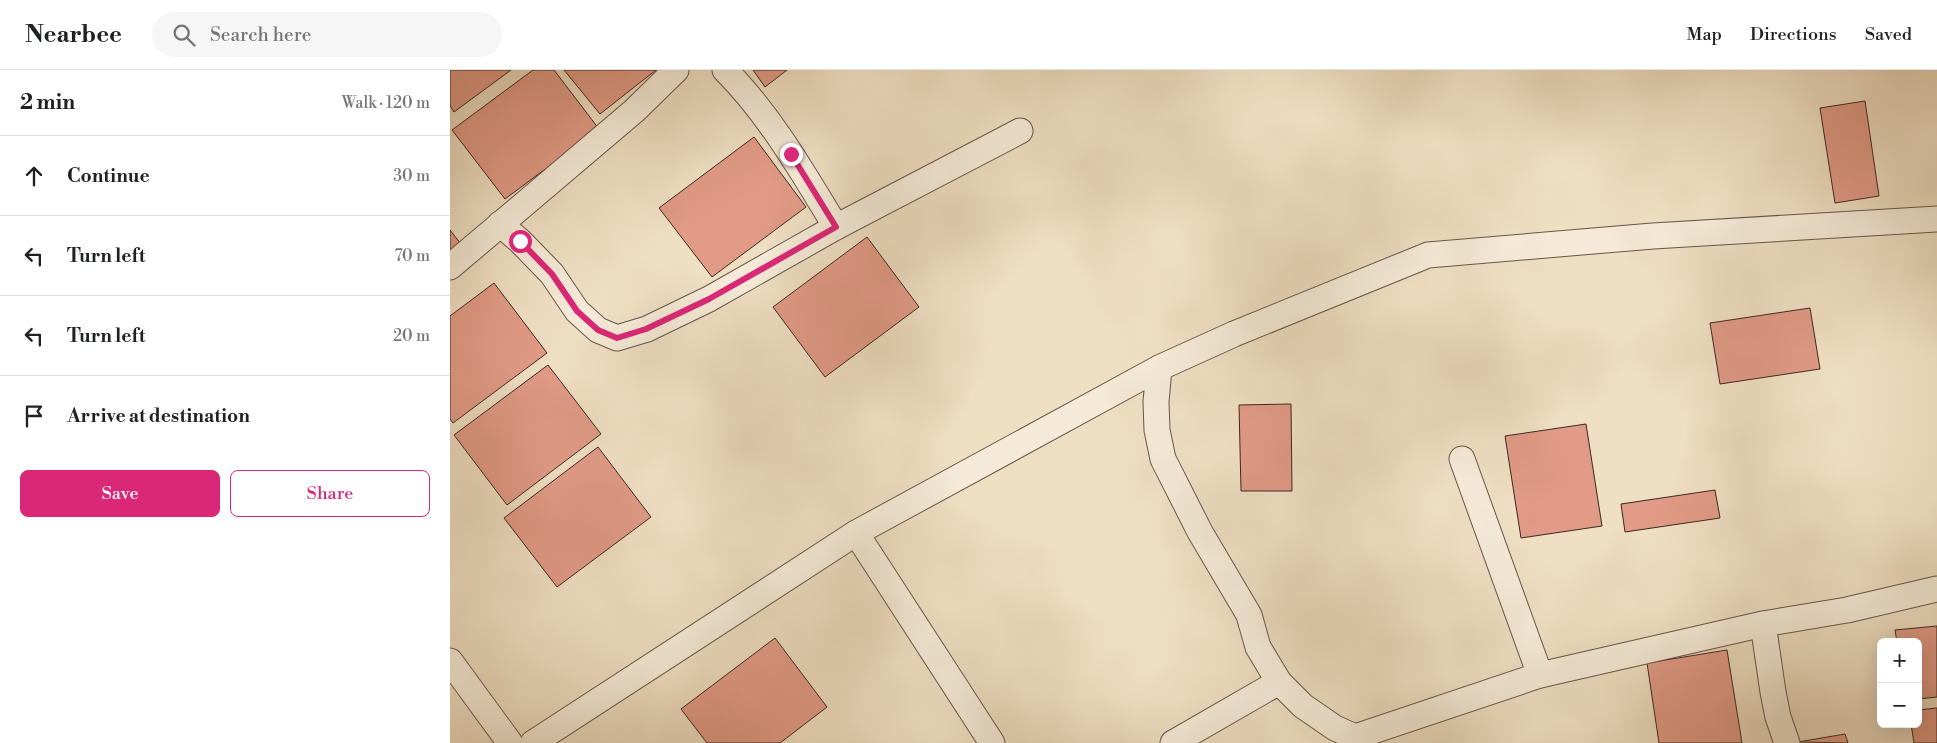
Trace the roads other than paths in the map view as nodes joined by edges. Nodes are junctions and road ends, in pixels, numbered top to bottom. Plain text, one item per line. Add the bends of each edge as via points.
1 (676, 70) edge
2 (725, 70) edge
3 (1020, 131) dead end
4 (1937, 219) edge
5 (500, 224) junction
6 (836, 227) junction
7 (450, 267) edge
8 (1160, 368) junction
9 (1462, 459) dead end
10 (856, 533) junction
11 (1937, 589) edge
12 (1763, 624) junction
13 (450, 661) edge
14 (1540, 675) junction
15 (1279, 682) junction
16 (1357, 740) edge
17 (510, 743) edge
18 (532, 743) edge
19 (992, 743) edge
20 (1173, 743) edge
21 (1787, 743) edge

1 - 5 street via 634,111
2 - 6 street via 742,86 791,154
3 - 6 street
4 - 8 street via 1653,236 1428,255 1234,334
5 - 6 street via 552,274 577,311 598,330 617,338 646,329 709,299
5 - 7 street
8 - 10 street
8 - 15 street via 1156,402 1163,459 1200,532 1249,615 1258,647
9 - 14 street
10 - 18 street
10 - 19 street
11 - 12 street via 1847,610
12 - 14 street
12 - 21 street via 1772,692
13 - 17 street
14 - 16 street
15 - 16 street via 1303,706
15 - 20 street

